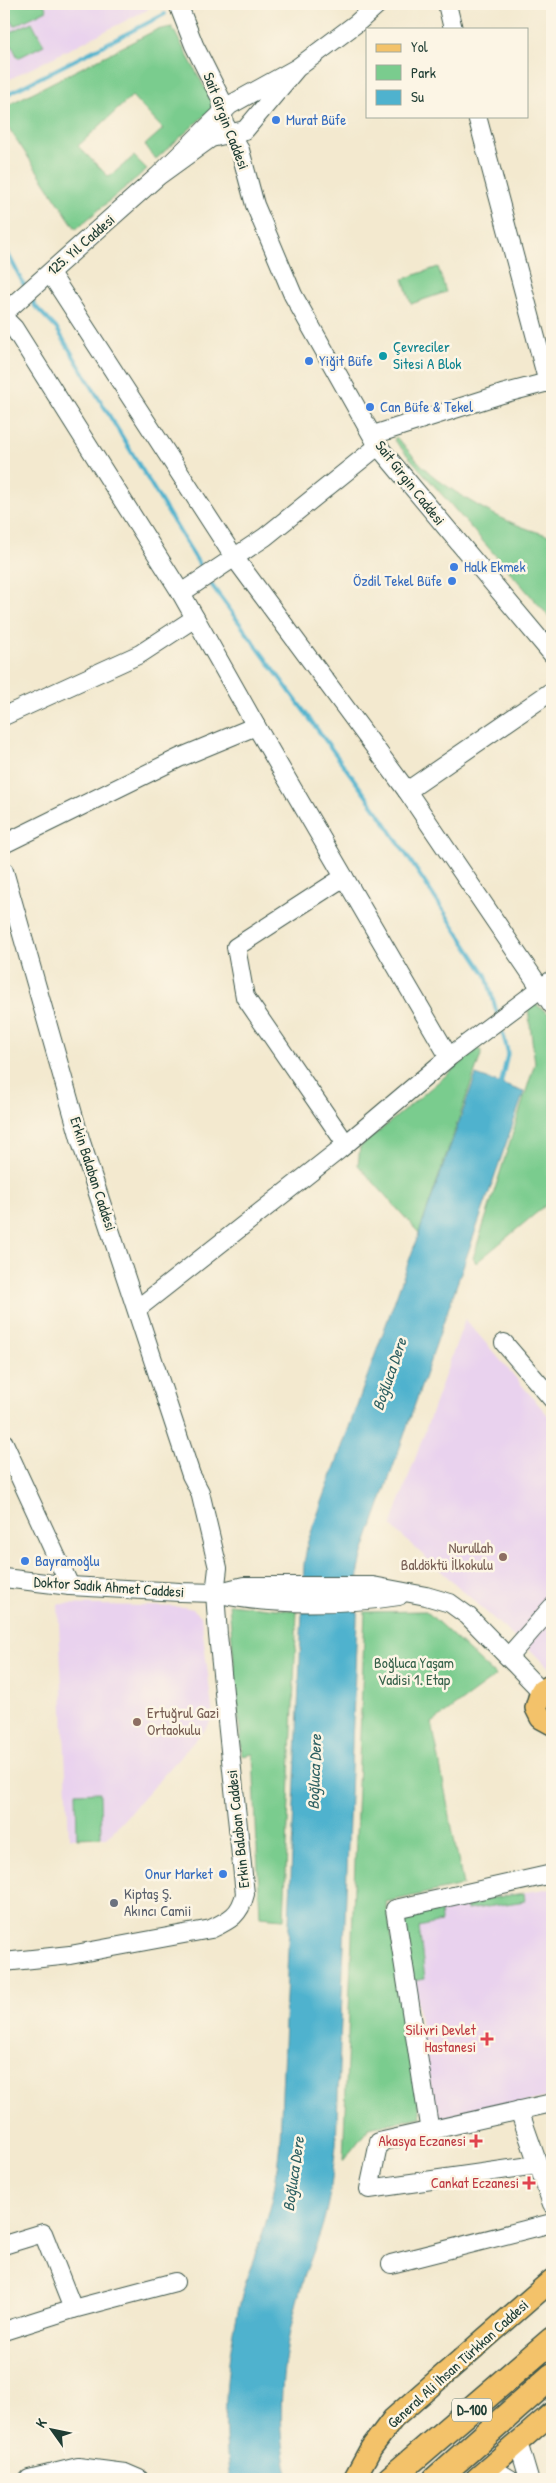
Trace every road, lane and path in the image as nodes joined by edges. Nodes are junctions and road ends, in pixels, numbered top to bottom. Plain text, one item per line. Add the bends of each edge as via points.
1 (178, 4) edge
2 (184, 4) edge
3 (378, 4) edge
4 (447, 4) edge
5 (453, 28) edge
6 (297, 68) junction
7 (237, 101) junction
8 (221, 114) junction
9 (478, 118) edge
10 (250, 124) junction
11 (230, 135) junction
12 (157, 177) junction
13 (50, 273) junction
14 (293, 295) junction
15 (4, 313) edge
16 (4, 318) edge
17 (550, 382) edge
18 (375, 440) junction
19 (234, 557) junction
20 (181, 593) junction
21 (195, 618) junction
22 (552, 654) edge
23 (552, 691) edge
24 (4, 716) edge
25 (256, 726) junction
26 (407, 791) junction
27 (4, 844) edge
28 (4, 870) edge
29 (344, 877) junction
30 (547, 984) edge
31 (552, 1005) edge
32 (449, 1057) junction
33 (346, 1144) junction
34 (137, 1309) junction
35 (504, 1343) dead end
36 (552, 1399) edge
37 (4, 1443) edge
38 (4, 1578) edge
39 (70, 1586) junction
40 (215, 1593) junction
41 (552, 1607) edge
42 (509, 1656) junction
43 (547, 1688) edge
44 (552, 1724) edge
45 (552, 1874) edge
46 (4, 1962) edge
47 (552, 2103) edge
48 (519, 2110) junction
49 (430, 2132) junction
50 (537, 2165) junction
51 (552, 2204) edge
52 (552, 2223) edge
53 (4, 2245) edge
54 (390, 2264) dead end
55 (552, 2280) edge
56 (175, 2282) dead end
57 (73, 2309) junction
58 (4, 2331) edge
59 (552, 2340) edge
60 (552, 2376) edge
61 (552, 2413) edge
62 (518, 2442) junction
63 (79, 2473) edge
64 (483, 2473) edge
65 (29, 2479) edge
66 (140, 2479) edge
67 (354, 2479) edge
68 (390, 2479) edge
69 (436, 2479) edge
70 (510, 2479) edge
71 (529, 2479) edge

1 - 8 street, Sait Girgin Caddesi via 220,99
2 - 7 street, Sait Girgin Caddesi via 219,75
3 - 6 street, 125. Yıl Caddesi
4 - 5 street
6 - 7 street, 125. Yıl Caddesi
6 - 10 street, 125. Yıl Caddesi
7 - 8 street, 125. Yıl Caddesi
7 - 10 street, Sait Girgin Caddesi via 250,114
8 - 11 street, Sait Girgin Caddesi
8 - 12 street, 125. Yıl Caddesi
9 - 17 street
10 - 11 street, 125. Yıl Caddesi via 245,130
10 - 14 street, Sait Girgin Caddesi via 250,155
11 - 12 street, 125. Yıl Caddesi via 211,138
11 - 14 street, Sait Girgin Caddesi via 240,150 255,205
12 - 13 street, 125. Yıl Caddesi
13 - 15 street, 125. Yıl Caddesi
13 - 19 street
14 - 18 street, Sait Girgin Caddesi
16 - 20 street via 14,328
17 - 18 street via 502,394
18 - 19 street via 265,537
18 - 22 street, Sait Girgin Caddesi
19 - 20 street
19 - 26 street
20 - 21 street
21 - 24 street via 140,654
21 - 25 street
23 - 26 street
25 - 27 street via 179,758
25 - 29 street
26 - 30 street
28 - 34 street, Erkin Balaban Caddesi via 81,1142
29 - 32 street
29 - 33 street via 236,947 245,998
30 - 31 street
30 - 32 street
32 - 33 street
33 - 34 street
34 - 40 street, Erkin Balaban Caddesi via 191,1475 207,1571
35 - 36 street
37 - 39 street
38 - 39 street, Doktor Sadık Ahmet Caddesi
39 - 40 street, Doktor Sadık Ahmet Caddesi
40 - 42 street, Doktor Sadık Ahmet Caddesi via 244,1586 287,1594 426,1596 450,1603 468,1616
40 - 46 street, Erkin Balaban Caddesi via 245,1894 242,1906 230,1920 211,1929 70,1955
41 - 42 street
42 - 43 street
43 - 44 main road via 536,1702 538,1714
45 - 49 street via 395,1909
47 - 48 street
48 - 49 street
48 - 50 street
49 - 50 street via 379,2142 369,2188
50 - 51 street
52 - 54 street
53 - 57 street via 43,2233
55 - 67 main road, General Ali İhsan Türkkan Caddesi via 393,2419 371,2448
56 - 57 street
57 - 58 street
59 - 68 highway, D-100
60 - 69 highway, D-100
61 - 62 main road
62 - 64 main road
62 - 71 street
63 - 65 street
63 - 66 street via 125,2473
64 - 70 street

